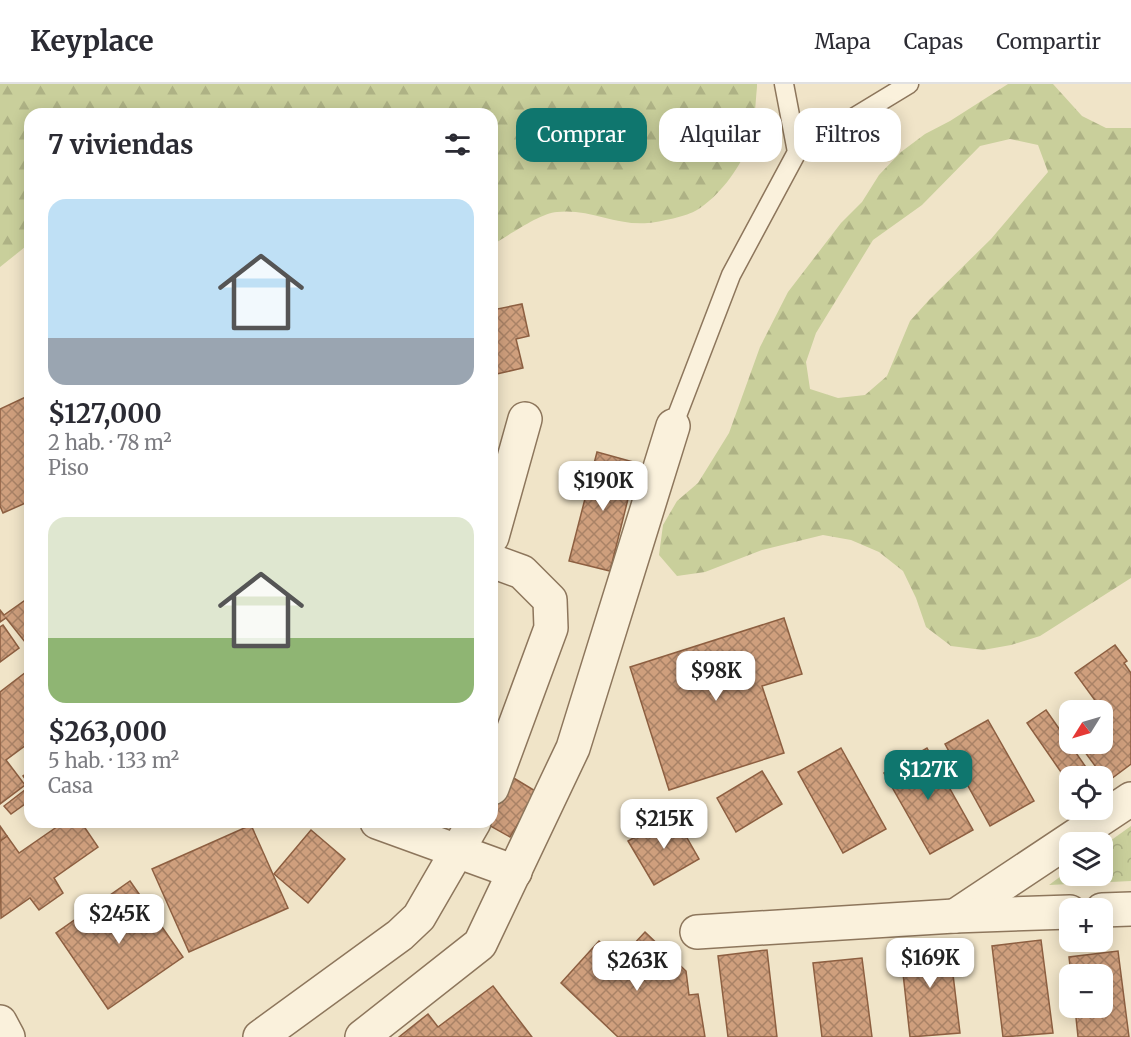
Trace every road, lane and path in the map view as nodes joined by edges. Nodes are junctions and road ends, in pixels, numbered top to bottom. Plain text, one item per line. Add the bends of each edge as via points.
1 (784, 84) edge
2 (909, 84) edge
3 (869, 108) edge
4 (794, 136) edge
5 (794, 158) edge
6 (525, 419) dead end
7 (673, 426) joint
8 (498, 516) edge
9 (498, 563) edge
10 (498, 771) edge
11 (1131, 799) edge
12 (392, 828) edge
13 (471, 828) edge
14 (457, 853) junction
15 (515, 872) junction
16 (1131, 909) edge
17 (1113, 910) edge
18 (1059, 912) edge
19 (954, 916) junction
20 (697, 932) dead end
21 (0, 1022) edge
22 (8, 1037) edge
23 (260, 1037) edge
24 (362, 1037) edge

1 - 4 lane
2 - 3 lane
5 - 7 lane via 731,275
6 - 8 street
7 - 15 street via 573,748
9 - 10 street via 522,572 550,600 551,628
11 - 19 street
12 - 14 street
13 - 14 street
14 - 15 street
14 - 23 street via 419,917 400,935
15 - 24 street via 480,944
16 - 17 street
18 - 19 street
19 - 20 street
21 - 22 street

